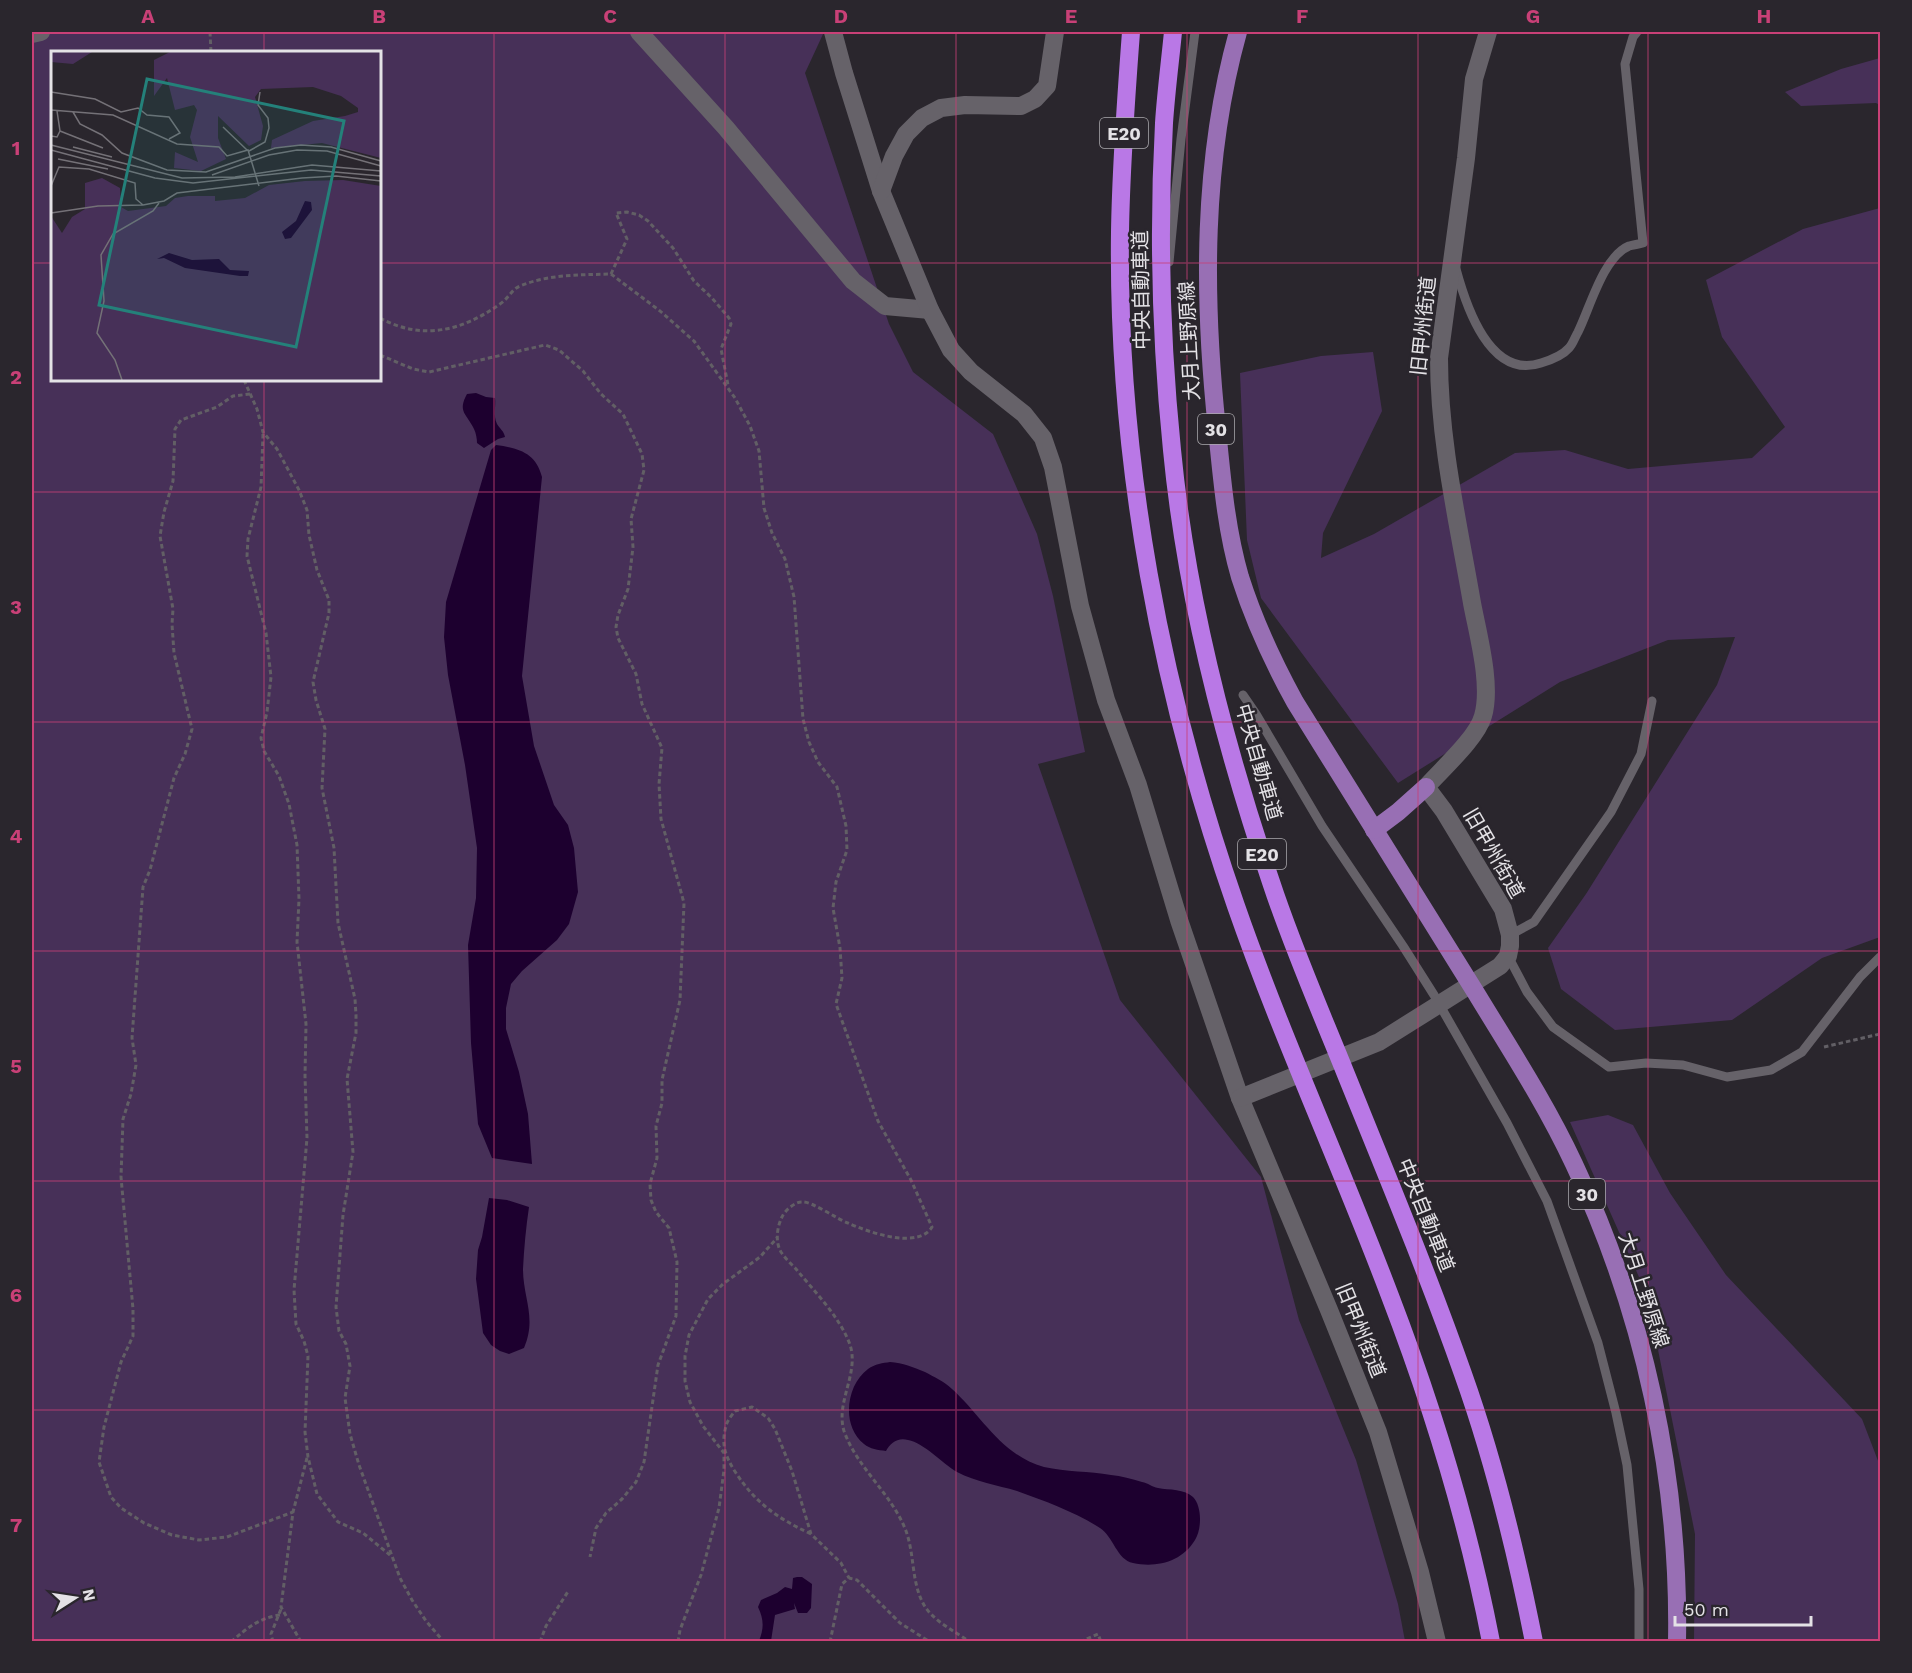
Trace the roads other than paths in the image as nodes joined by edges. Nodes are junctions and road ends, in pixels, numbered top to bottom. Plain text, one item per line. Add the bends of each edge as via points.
1 (42, 32) edge
2 (639, 32) edge
3 (833, 32) edge
4 (1055, 32) edge
5 (1118, 32) edge
6 (1131, 32) edge
7 (1173, 32) edge
8 (1195, 32) edge
9 (1238, 32) edge
10 (1488, 32) edge
11 (1637, 32) edge
12 (32, 34) edge
13 (882, 191) junction
14 (1120, 235) junction
15 (1454, 258) junction
16 (930, 310) junction
17 (1163, 325) junction
18 (1243, 695) dead end
19 (1652, 701) dead end
20 (1426, 787) junction
21 (1374, 830) junction
22 (1510, 935) junction
23 (1881, 957) edge
24 (1504, 961) junction
25 (1247, 1096) junction
26 (1437, 1641) edge
27 (1491, 1641) edge
28 (1534, 1641) edge
29 (1639, 1641) edge
30 (1677, 1641) edge

1 - 12 street
2 - 16 street via 726,128 853,281 885,306
3 - 13 street, 旧甲州街道
4 - 13 street via 1047,86 1035,99 1022,106 941,108 922,118 906,134
5 - 14 highway
6 - 14 highway, 中央自動車道 / E20
7 - 17 highway, 中央自動車道 / E20 via 1164,123
8 - 17 lane via 1180,139
9 - 21 main road, 大月上野原線 / 30 via 1217,122 1208,240 1207,322 1230,536 1239,575 1263,640 1295,702
10 - 15 street, 旧甲州街道 via 1474,79
11 - 15 lane via 1625,64 1643,243 1618,254 1599,280 1570,347 1532,366 1522,367 1502,358 1475,323
13 - 16 street, 旧甲州街道
14 - 27 highway, 中央自動車道 / E20 via 1131,447 1146,558 1199,790 1281,1026 1390,1296 1426,1397 1456,1490
15 - 20 street, 旧甲州街道 via 1439,358 1439,387 1449,470 1483,666 1485,707 1476,732
16 - 25 street, 旧甲州街道 via 951,350 971,372 1024,414 1043,438 1053,467 1080,606 1106,700 1138,785 1179,920
17 - 28 highway, 中央自動車道 / E20 via 1172,453 1187,557 1207,659 1237,774 1280,908 1464,1377 1498,1485
18 - 29 lane via 1322,826 1434,995 1547,1201 1598,1343 1627,1465 1639,1589
19 - 22 lane via 1641,754 1611,812 1534,922
20 - 21 main road
20 - 22 street, 旧甲州街道 via 1503,909
21 - 30 main road, 大月上野原線 / 30 via 1530,1081 1573,1163 1611,1255 1658,1421 1674,1546
22 - 24 street, 旧甲州街道
23 - 24 lane via 1860,977 1802,1052 1771,1070 1727,1077 1683,1065 1609,1067 1554,1027
24 - 25 street via 1379,1042
25 - 26 street, 旧甲州街道 via 1378,1432

